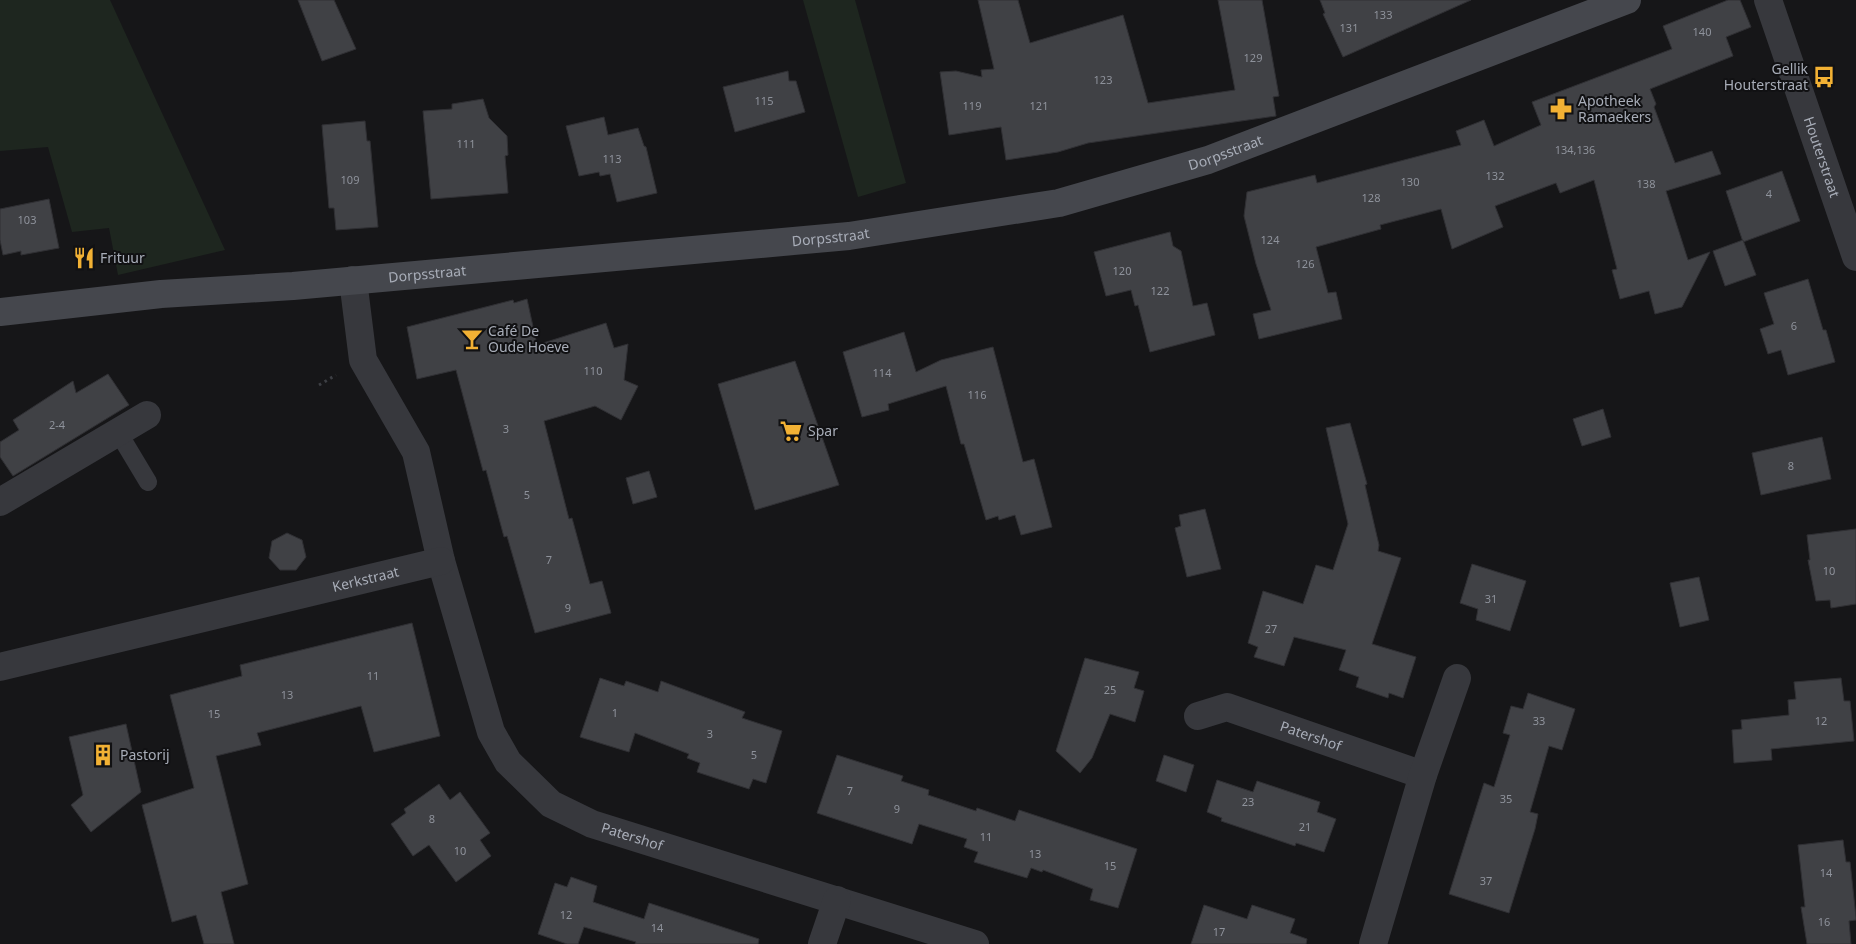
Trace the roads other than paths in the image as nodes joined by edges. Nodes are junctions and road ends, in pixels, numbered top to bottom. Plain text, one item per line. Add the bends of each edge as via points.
1 (1627, 0) edge
2 (1768, 0) edge
3 (1856, 257) edge
4 (353, 280) junction
5 (0, 312) edge
6 (146, 415) dead end
7 (118, 432) junction
8 (148, 482) dead end
9 (0, 502) edge
10 (441, 561) junction
11 (0, 667) edge
12 (1457, 678) dead end
13 (1198, 716) dead end
14 (1423, 775) junction
15 (837, 900) junction
16 (822, 944) edge
17 (975, 944) edge
18 (1374, 944) edge

1 - 4 street, Dorpsstraat via 1208,160 1059,203 848,236
2 - 3 street, Houterstraat
4 - 5 street, Dorpsstraat via 161,294
4 - 10 street via 363,360 416,452
6 - 7 street
7 - 8 lane
7 - 9 street
10 - 11 street, Kerkstraat
10 - 15 street, Patershof via 491,732 508,762 551,804 592,824
12 - 14 street
13 - 14 street, Patershof via 1227,707
14 - 18 street
15 - 16 street
15 - 17 street, Patershof

